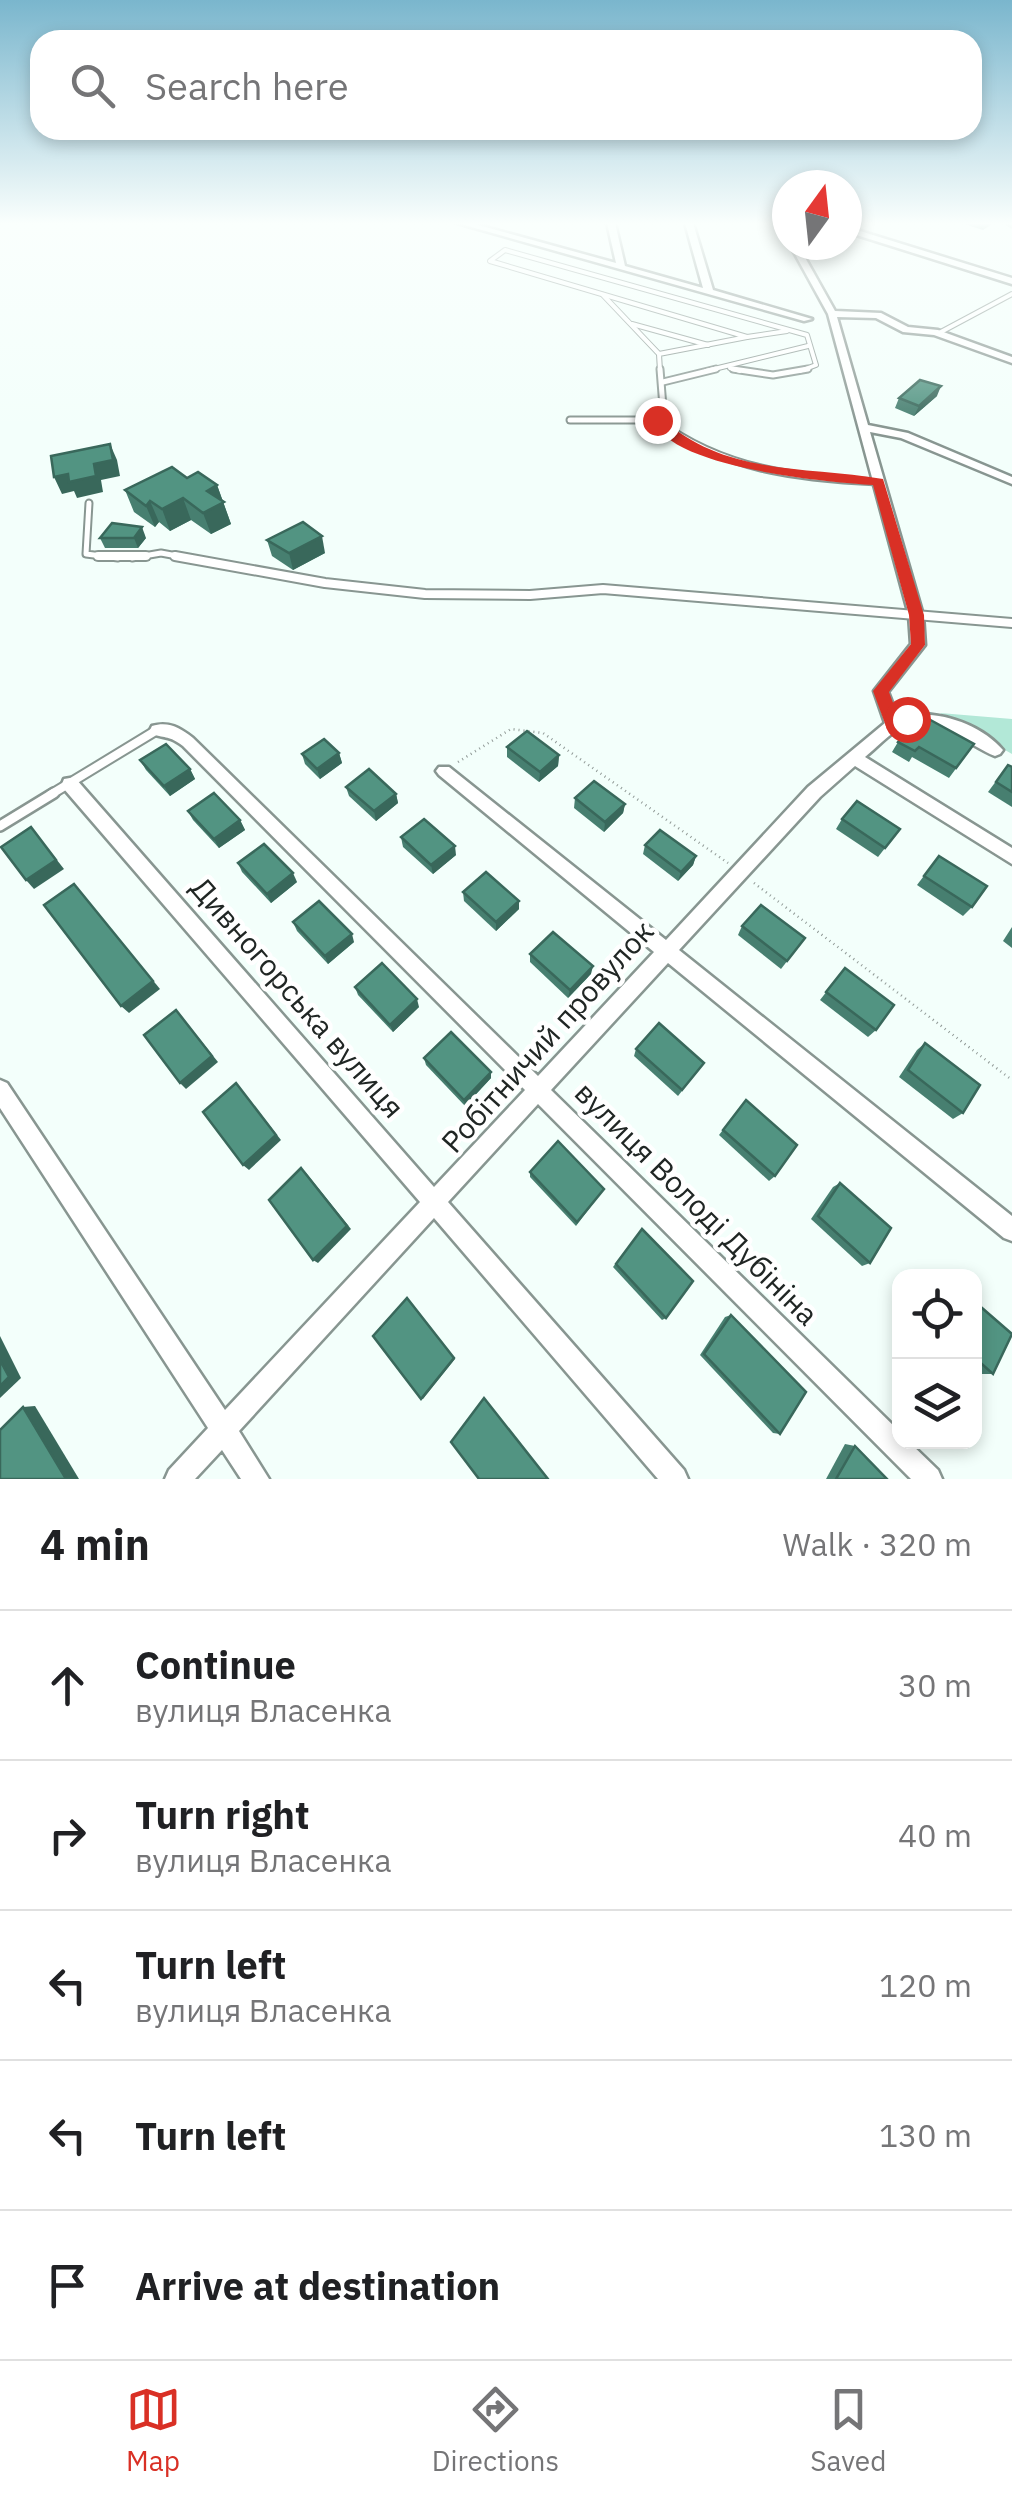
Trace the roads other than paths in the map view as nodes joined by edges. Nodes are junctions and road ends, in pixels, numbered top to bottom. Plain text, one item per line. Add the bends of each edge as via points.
1 (593, 292) edge
2 (655, 292) edge
3 (709, 292) edge
4 (820, 292) edge
5 (1012, 294) edge
6 (603, 295) junction
7 (832, 314) junction
8 (808, 320) dead end
9 (632, 324) junction
10 (790, 330) junction
11 (939, 333) junction
12 (747, 336) junction
13 (713, 346) junction
14 (808, 346) junction
15 (659, 354) junction
16 (1012, 360) edge
17 (730, 368) junction
18 (663, 382) junction
19 (570, 420) dead end
20 (657, 420) junction
21 (863, 427) junction
22 (1012, 481) edge
23 (878, 482) junction
24 (89, 503) dead end
25 (916, 615) junction
26 (1012, 623) edge
27 (893, 725) junction
28 (157, 730) joint
29 (995, 750) dead end
30 (854, 758) junction
31 (444, 772) dead end
32 (70, 784) junction
33 (0, 826) edge
34 (1012, 857) edge
35 (666, 952) junction
36 (0, 1090) edge
37 (540, 1090) junction
38 (437, 1202) junction
39 (1012, 1230) edge
40 (224, 1428) junction
41 (178, 1479) edge
42 (256, 1479) edge
43 (675, 1479) edge
44 (929, 1479) edge

1 - 6 lane
2 - 10 lane
3 - 8 street
4 - 7 street
5 - 11 lane
6 - 9 lane
6 - 12 lane
7 - 11 street via 878,316 906,330
7 - 21 street
9 - 13 lane
9 - 15 lane
10 - 12 lane
10 - 14 lane via 808,335
11 - 16 street
12 - 13 lane
13 - 15 lane
14 - 17 lane
14 - 17 lane via 816,365 804,372 745,375
15 - 18 lane
17 - 18 lane
18 - 20 lane
19 - 20 lane
20 - 23 lane via 684,444 790,476
21 - 22 street via 904,434
21 - 23 street
23 - 25 street
24 - 25 lane via 86,554 112,558 161,553 425,594 603,589
25 - 26 lane
25 - 27 street via 918,645 881,691
27 - 29 street via 939,720
27 - 30 street, Робітничий провулок
28 - 32 lane
28 - 37 street, вулиця Володі Дубініна via 188,742
30 - 34 street
30 - 35 street, Робітничий провулок via 814,792
31 - 35 street
32 - 33 lane
32 - 38 street, Дивногорська вулиця
35 - 37 street, Робітничий провулок
35 - 39 street
36 - 40 street
37 - 38 street, Робітничий провулок
37 - 44 street, вулиця Володі Дубініна
38 - 40 street, Робітничий провулок
38 - 43 street, Дивногорська вулиця
40 - 41 street, Робітничий провулок
40 - 42 street

